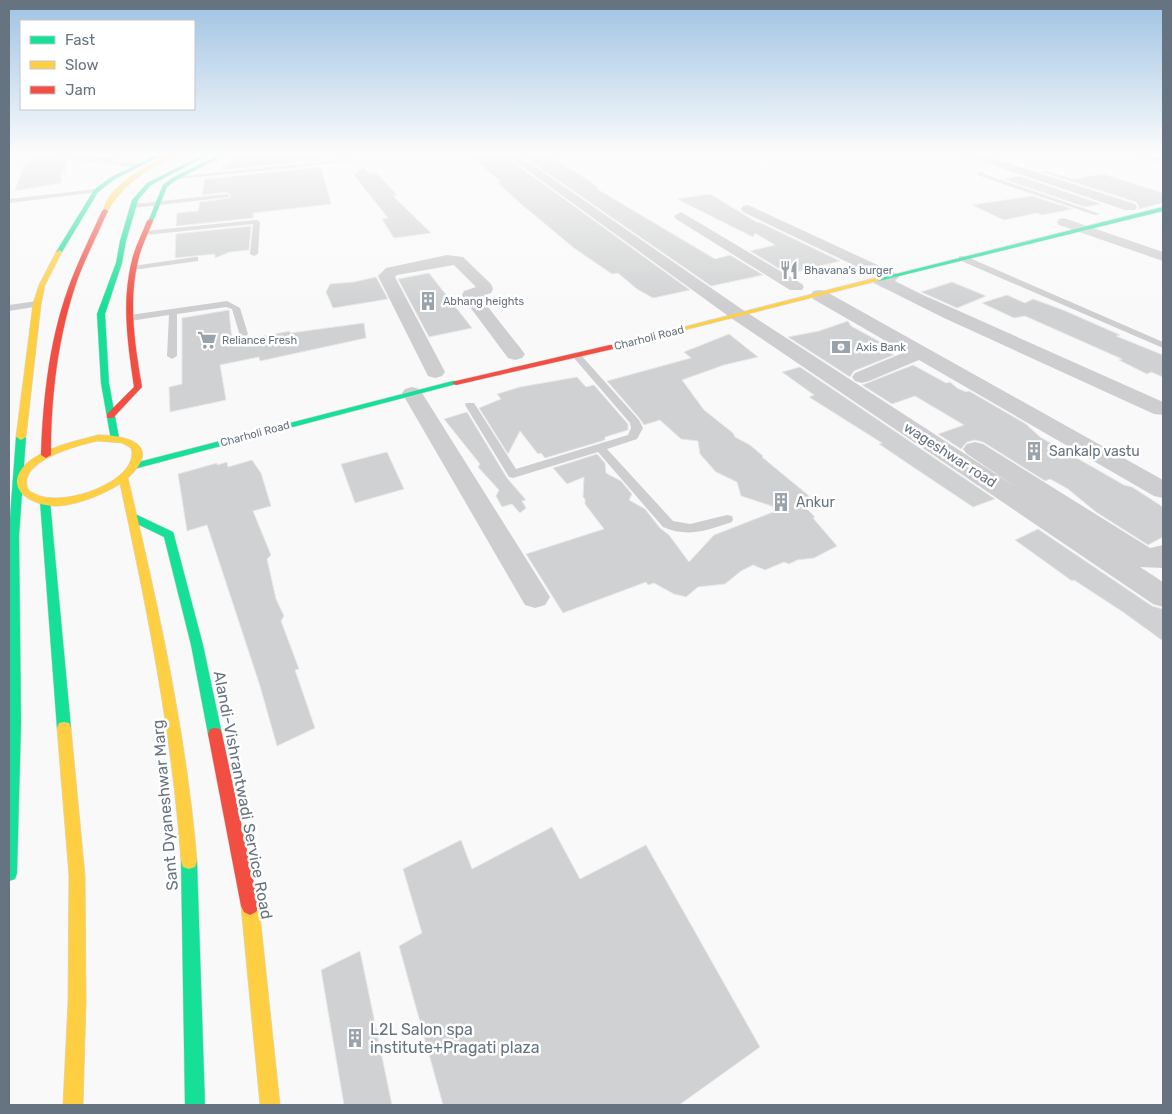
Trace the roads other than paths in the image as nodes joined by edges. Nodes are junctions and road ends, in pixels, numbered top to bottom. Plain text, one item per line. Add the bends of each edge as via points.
1 (88, 204) edge
2 (109, 204) edge
3 (156, 204) joint
4 (582, 204) edge
5 (1067, 204) edge
6 (1121, 204) edge
7 (1142, 204) edge
8 (134, 206) joint
9 (1130, 207) junction
10 (748, 209) dead end
11 (1163, 209) edge
12 (1097, 214) junction
13 (681, 216) dead end
14 (1064, 222) junction
15 (1081, 229) junction
16 (145, 233) junction
17 (254, 254) dead end
18 (929, 254) dead end
19 (1163, 257) edge
20 (962, 258) junction
21 (195, 260) dead end
22 (133, 268) junction
23 (884, 272) junction
24 (854, 273) dead end
25 (806, 289) junction
26 (777, 291) dead end
27 (37, 304) junction
28 (728, 307) junction
29 (9, 308) edge
30 (173, 311) junction
31 (130, 318) junction
32 (243, 334) dead end
33 (1163, 346) edge
34 (920, 352) junction
35 (515, 354) dead end
36 (172, 356) dead end
37 (577, 356) junction
38 (429, 378) junction
39 (852, 381) junction
40 (470, 405) dead end
41 (1162, 409) dead end
42 (110, 416) junction
43 (114, 438) junction
44 (600, 448) junction
45 (46, 455) junction
46 (134, 466) junction
47 (17, 474) edge
48 (123, 477) junction
49 (1163, 490) edge
50 (45, 501) junction
51 (133, 518) junction
52 (727, 519) dead end
53 (1163, 555) edge
54 (1163, 596) edge
55 (535, 597) dead end
56 (9, 873) edge
57 (73, 1105) edge
58 (196, 1105) edge
59 (270, 1105) edge

1 - 27 street via 52,262
2 - 45 street via 76,274 58,336 46,428
3 - 8 lane
3 - 16 street
4 - 28 street, wageshwar road
5 - 12 lane
6 - 9 street
7 - 9 street
8 - 42 street via 101,314
9 - 12 street
10 - 23 street
11 - 15 street, Charholi Road
12 - 14 street
13 - 25 street
14 - 15 street
14 - 18 street
15 - 19 street
15 - 20 street, Charholi Road
16 - 17 lane via 257,222
16 - 22 street
20 - 23 street, Charholi Road
20 - 33 lane
21 - 22 lane
22 - 31 street
23 - 24 street, Charholi Road
23 - 25 street, Charholi Road
23 - 41 street via 946,313
25 - 26 street, Charholi Road
25 - 28 street, Charholi Road
25 - 34 street
27 - 29 lane
27 - 47 street
28 - 37 street, Charholi Road
28 - 39 street, wageshwar road
30 - 31 lane
30 - 32 lane via 233,305
30 - 36 lane
31 - 42 street via 138,387
34 - 39 street
34 - 49 street
35 - 38 street via 470,295 484,287 458,260 392,271 386,276
37 - 38 street, Charholi Road
37 - 44 lane via 637,428 632,437
38 - 46 street, Charholi Road
38 - 55 street
39 - 53 street via 1144,558 1159,559
39 - 54 street, wageshwar road
40 - 44 lane via 513,474
42 - 43 street
43 - 45 street via 81,441
43 - 46 street via 140,446
44 - 52 lane via 668,524 687,530
45 - 47 street
46 - 48 street
47 - 50 street via 24,493
47 - 56 street
48 - 50 street via 87,495
48 - 51 street, Sant Dyaneshwar Marg
50 - 57 street via 77,876
51 - 58 street, Sant Dyaneshwar Marg via 178,743 188,851
51 - 59 street, Alandi-Vishrantwadi Service Road via 169,535 197,645 249,898

